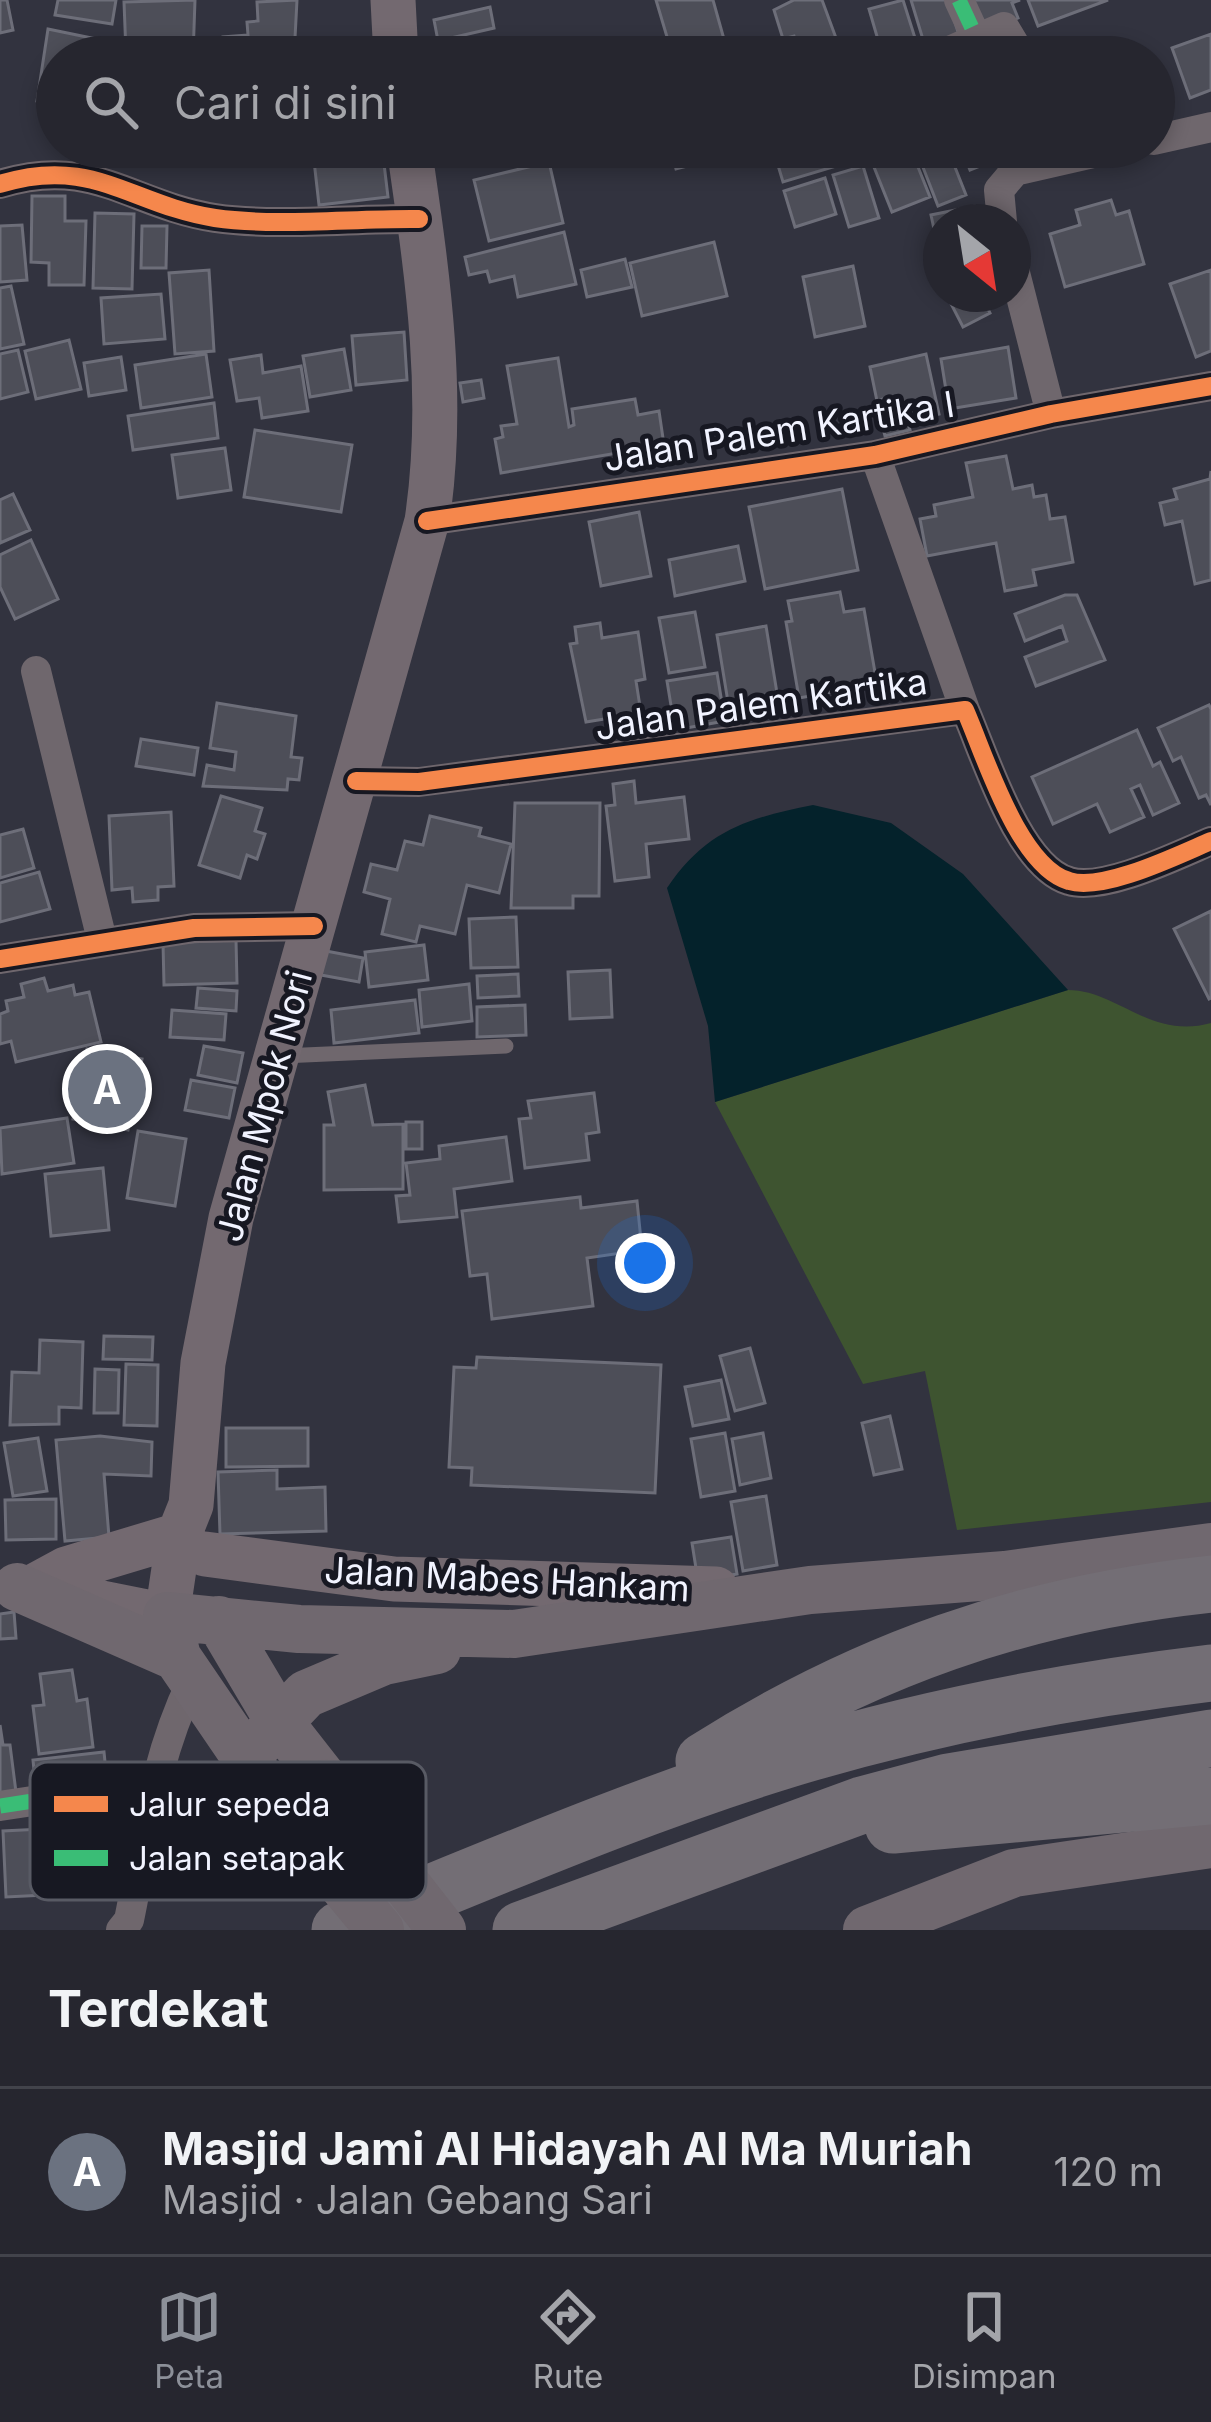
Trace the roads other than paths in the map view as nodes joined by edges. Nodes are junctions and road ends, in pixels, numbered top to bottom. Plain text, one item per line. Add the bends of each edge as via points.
1 (393, 0) edge
2 (959, 0) edge
3 (395, 36) edge
4 (976, 36) edge
5 (1211, 127) edge
6 (1175, 135) edge
7 (412, 168) edge
8 (1026, 168) edge
9 (0, 184) edge
10 (997, 204) edge
11 (419, 219) junction
12 (1025, 312) edge
13 (1211, 386) edge
14 (1051, 414) junction
15 (875, 455) junction
16 (427, 521) junction
17 (36, 671) dead end
18 (965, 710) junction
19 (356, 782) junction
20 (1211, 841) edge
21 (314, 926) junction
22 (102, 940) junction
23 (0, 959) edge
24 (506, 1046) dead end
25 (273, 1057) junction
26 (192, 1531) junction
27 (1211, 1547) edge
28 (1211, 1584) edge
29 (16, 1588) edge
30 (810, 1590) junction
31 (219, 1621) junction
32 (514, 1634) junction
33 (179, 1651) junction
34 (1211, 1673) edge
35 (280, 1723) junction
36 (1211, 1738) edge
37 (244, 1759) junction
38 (158, 1762) edge
39 (246, 1762) edge
40 (311, 1762) edge
41 (1211, 1796) edge
42 (30, 1801) edge
43 (0, 1806) edge
44 (650, 1806) junction
45 (818, 1825) junction
46 (1211, 1844) edge
47 (426, 1896) edge
48 (132, 1900) edge
49 (355, 1900) edge
50 (415, 1900) edge
51 (419, 1900) edge
52 (121, 1930) edge
53 (340, 1930) edge
54 (380, 1930) edge
55 (442, 1930) edge
56 (521, 1930) edge
57 (867, 1930) edge

1 - 3 main road
2 - 4 street
5 - 6 street
7 - 11 main road, Jalan Mpok Nori
8 - 10 street via 1005,180
9 - 11 street via 40,171 214,218
11 - 16 main road, Jalan Mpok Nori via 437,422
12 - 14 street
13 - 14 street, Jalan Palem Kartika I
14 - 15 street, Jalan Palem Kartika I
15 - 16 street, Jalan Palem Kartika I
15 - 18 street
16 - 19 main road, Jalan Mpok Nori
17 - 22 street
18 - 19 street, Jalan Palem Kartika via 418,782
18 - 20 street, Jalan Palem Kartika via 1024,843 1070,882 1096,882
19 - 21 main road, Jalan Mpok Nori
21 - 22 street via 259,923
21 - 25 main road, Jalan Mpok Nori
22 - 23 street
24 - 25 lane
25 - 26 main road, Jalan Mpok Nori via 230,1218 203,1363
26 - 29 main road
26 - 30 main road, Jalan Mabes Hankam via 418,1580
26 - 31 main road, Jalan Mpok Nori
26 - 33 main road, Jalan Mpok Nori
27 - 30 main road, Jalan Mabes Hankam
28 - 44 highway via 998,1622 914,1652 737,1740
29 - 33 main road
30 - 32 main road, Jalan Mabes Hankam
31 - 32 main road, Jalan Mabes Hankam
31 - 33 main road, Jalan Mabes Hankam
31 - 35 main road
32 - 35 main road via 337,1678 306,1694
33 - 37 main road
33 - 38 street
34 - 44 highway via 940,1719
35 - 37 main road
35 - 40 main road, bridge
36 - 45 highway via 948,1782
37 - 39 main road, bridge
41 - 45 highway via 859,1828
42 - 43 street
44 - 47 highway
45 - 56 highway
46 - 57 main road via 1014,1873
48 - 52 street
49 - 54 main road, bridge
50 - 53 highway
51 - 55 main road, bridge

